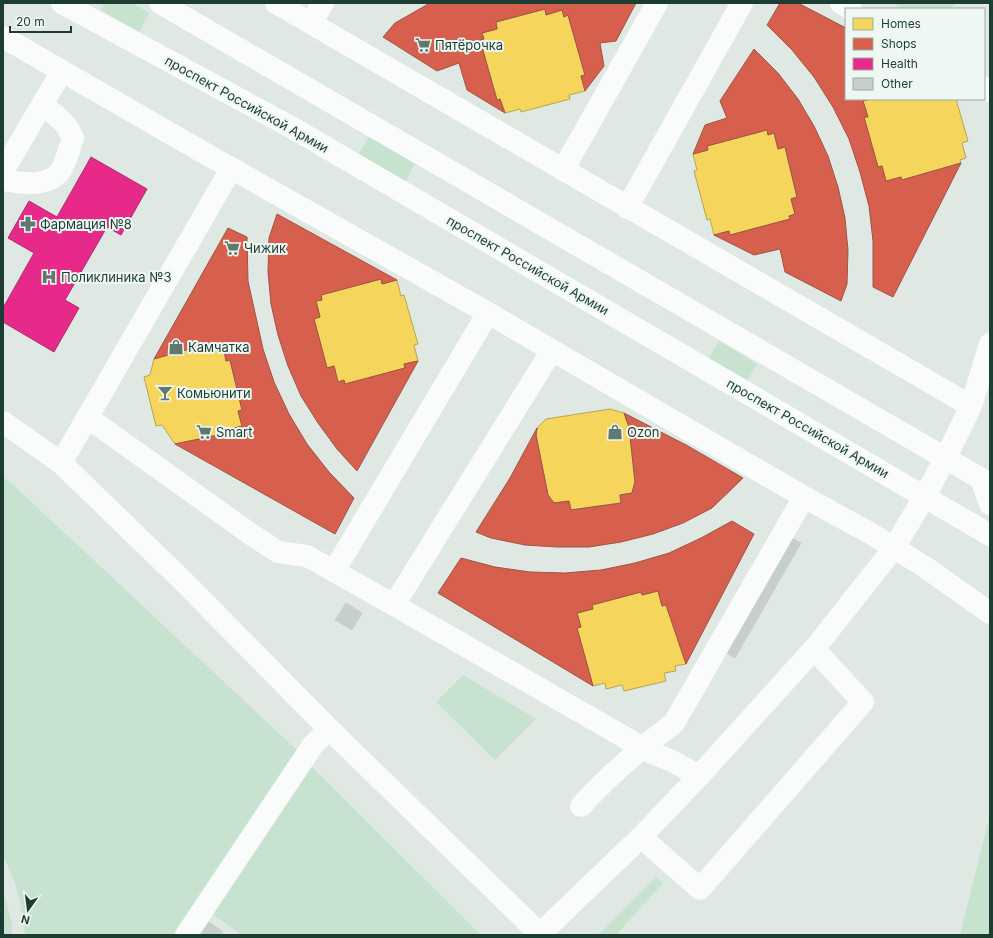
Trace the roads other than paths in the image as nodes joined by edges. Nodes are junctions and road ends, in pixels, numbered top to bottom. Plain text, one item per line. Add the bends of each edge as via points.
1 (62, 3) edge
2 (160, 3) edge
3 (276, 3) edge
4 (323, 3) edge
5 (657, 3) edge
6 (742, 3) edge
7 (311, 24) junction
8 (3, 37) edge
9 (62, 71) junction
10 (42, 105) junction
11 (231, 169) junction
12 (563, 170) junction
13 (3, 171) edge
14 (3, 180) edge
15 (627, 208) junction
16 (488, 313) junction
17 (990, 344) edge
18 (552, 350) junction
19 (971, 406) junction
20 (87, 417) junction
21 (3, 422) edge
22 (945, 459) junction
23 (61, 463) junction
24 (986, 482) edge
25 (925, 496) junction
26 (804, 497) junction
27 (990, 504) edge
28 (988, 532) edge
29 (894, 548) junction
30 (334, 572) junction
31 (394, 605) junction
32 (990, 613) edge
33 (814, 649) junction
34 (329, 729) junction
35 (642, 747) junction
36 (699, 776) junction
37 (580, 806) dead end
38 (641, 837) junction
39 (186, 935) edge

1 - 25 street, проспект Российской Армии via 291,127
2 - 22 street
3 - 7 street
4 - 7 street
5 - 12 street
6 - 15 street
7 - 12 street
8 - 9 street
9 - 10 street
9 - 11 street
10 - 13 street
10 - 14 street via 70,129 73,138 58,175 43,182 21,184
11 - 16 street
11 - 20 street
12 - 15 street
15 - 19 street
16 - 18 street
16 - 30 street
17 - 19 street
18 - 26 street
18 - 31 street
19 - 22 street
20 - 23 street
20 - 30 street via 278,552 307,556
21 - 23 street
22 - 24 street
22 - 25 street
23 - 34 street via 181,579
24 - 27 street
25 - 28 street, проспект Российской Армии
25 - 29 street
26 - 29 street
26 - 35 street via 674,723
29 - 32 street
29 - 33 street
30 - 31 street
31 - 35 street
33 - 36 street
33 - 38 street via 863,702 700,889
34 - 38 street via 540,934
34 - 39 street via 308,753
35 - 36 street
35 - 37 street
36 - 38 street

